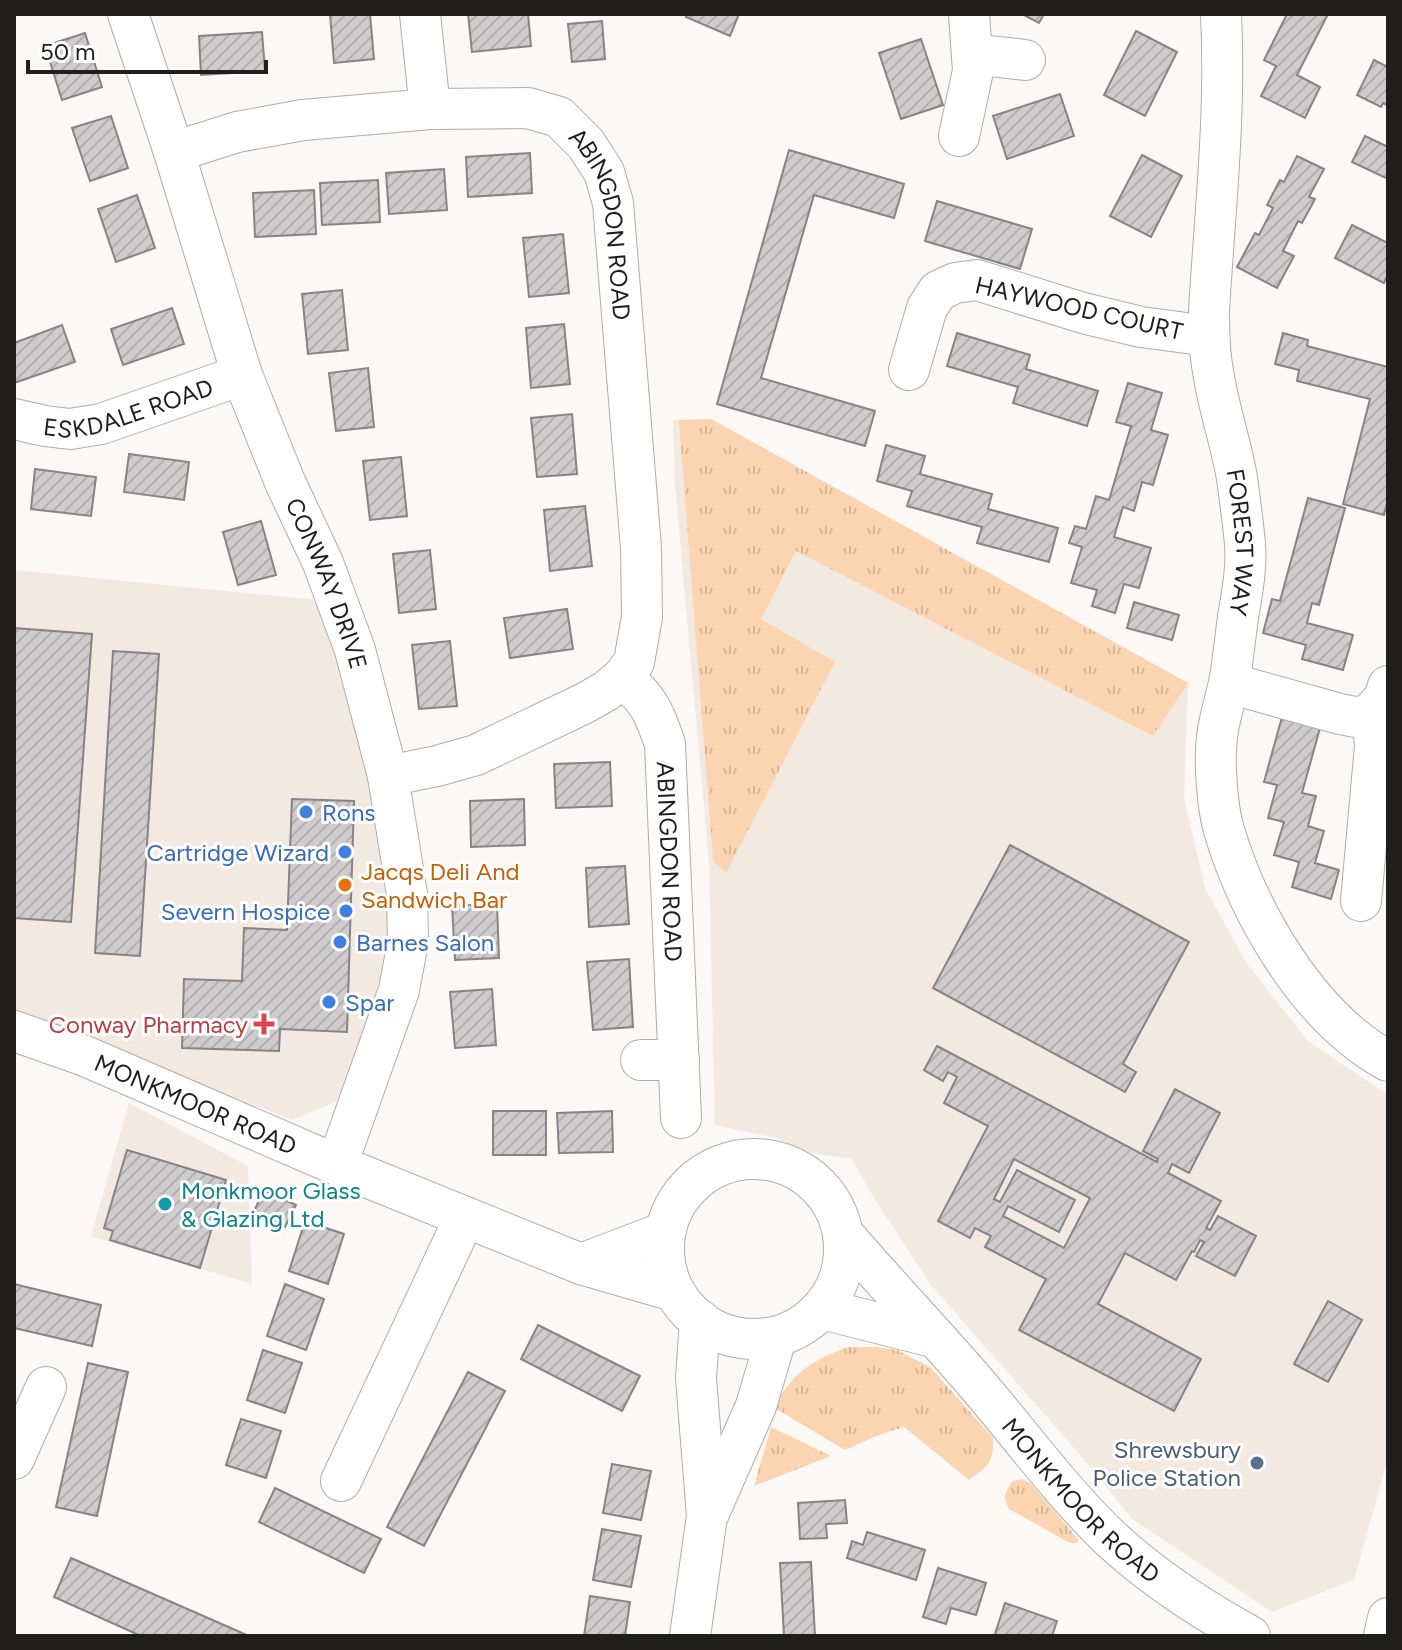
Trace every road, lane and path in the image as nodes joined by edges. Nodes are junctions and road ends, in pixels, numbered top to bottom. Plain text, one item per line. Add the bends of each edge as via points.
1 (128, 14) edge
2 (420, 14) edge
3 (969, 14) edge
4 (1221, 14) edge
5 (972, 54) junction
6 (1025, 60) dead end
7 (430, 109) junction
8 (959, 136) dead end
9 (174, 152) junction
10 (1209, 336) junction
11 (909, 370) dead end
12 (242, 375) junction
13 (14, 419) edge
14 (622, 678) junction
15 (1229, 683) junction
16 (1378, 701) edge
17 (388, 776) junction
18 (1361, 901) dead end
19 (14, 1031) edge
20 (1388, 1061) edge
21 (681, 1118) dead end
22 (337, 1165) junction
23 (465, 1217) junction
24 (665, 1232) junction
25 (844, 1235) junction
26 (581, 1264) junction
27 (674, 1291) junction
28 (822, 1309) junction
29 (700, 1320) junction
30 (933, 1337) junction
31 (776, 1338) junction
32 (46, 1387) dead end
33 (14, 1459) edge
34 (341, 1481) dead end
35 (707, 1516) junction
36 (1388, 1618) edge
37 (690, 1636) edge
38 (1250, 1636) edge
39 (1384, 1636) edge

1 - 9 street, CONWAY DRIVE
2 - 7 street
3 - 5 street
4 - 10 street, FOREST WAY via 1222,106
5 - 6 street
5 - 8 street
7 - 9 street, ABINGDON ROAD via 303,120 237,132
7 - 14 street, ABINGDON ROAD via 528,108 559,117 604,172 613,203 641,548 642,617 634,662
9 - 12 street, CONWAY DRIVE
10 - 11 street, HAYWOOD COURT via 1141,327 977,280 938,291 927,308
10 - 15 street, FOREST WAY via 1245,547
12 - 13 street, ESKDALE ROAD via 101,424 70,429
12 - 17 street, CONWAY DRIVE via 355,650
14 - 17 street via 585,703 476,755
14 - 21 street, ABINGDON ROAD via 646,700 665,744 660,1060
15 - 16 street via 1355,717
15 - 20 street, FOREST WAY via 1217,737 1217,789 1240,873 1297,978 1336,1023
16 - 18 street
17 - 22 street, CONWAY DRIVE via 407,894 408,942 399,990
19 - 22 street, MONKMOOR ROAD via 85,1056
22 - 23 street, MONKMOOR ROAD
23 - 26 street, MONKMOOR ROAD
23 - 34 street
24 - 25 street via 675,1204 705,1173 732,1161 771,1160 799,1171 824,1191
24 - 26 street
24 - 27 street via 664,1257
25 - 28 street via 843,1264
25 - 30 street, MONKMOOR ROAD
26 - 27 street, MONKMOOR ROAD
27 - 29 street
28 - 30 street
28 - 31 street
29 - 31 street via 727,1335
29 - 35 street via 696,1378
30 - 38 street, MONKMOOR ROAD via 1109,1537 1205,1611
31 - 35 street via 756,1406
32 - 33 street
35 - 37 street
36 - 39 street

